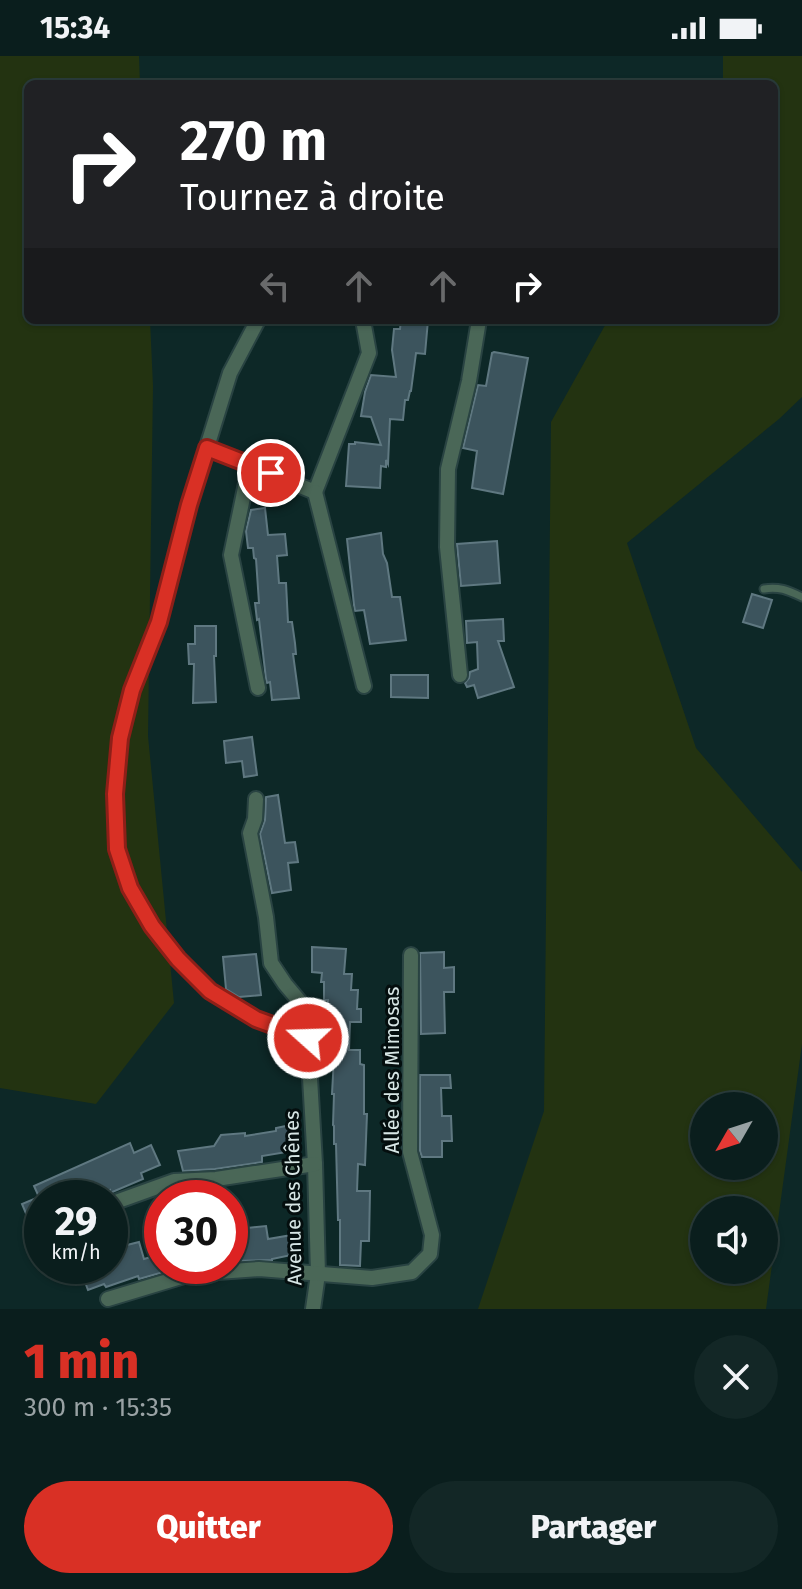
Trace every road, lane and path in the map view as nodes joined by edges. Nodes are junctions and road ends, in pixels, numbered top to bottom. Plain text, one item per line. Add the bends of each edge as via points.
1 (256, 324) edge
2 (364, 324) edge
3 (478, 324) edge
4 (207, 448) junction
5 (250, 464) junction
6 (315, 492) junction
7 (764, 589) dead end
8 (802, 597) edge
9 (460, 675) dead end
10 (364, 686) dead end
11 (258, 688) dead end
12 (256, 799) dead end
13 (411, 955) dead end
14 (308, 1038) junction
15 (315, 1164) junction
16 (128, 1198) edge
17 (318, 1274) junction
18 (108, 1299) dead end
19 (313, 1309) edge

1 - 4 street via 230,373
2 - 6 street via 369,353
3 - 9 street via 448,469 447,547
4 - 5 street
4 - 14 street via 159,622 120,738 117,849 130,888 152,926 210,991 256,1019
5 - 6 street
5 - 11 street via 231,555
6 - 10 street
7 - 8 lane via 786,589
12 - 14 street, Avenue des Chênes via 250,833 271,963 306,1009
13 - 17 street, Allée des Mimosas via 410,1152 432,1235 430,1254 412,1272 372,1278
14 - 15 street, Avenue des Chênes
15 - 16 street via 174,1181
15 - 17 street, Avenue des Chênes
17 - 18 street via 259,1269 191,1274
17 - 19 street, Avenue des Chênes

